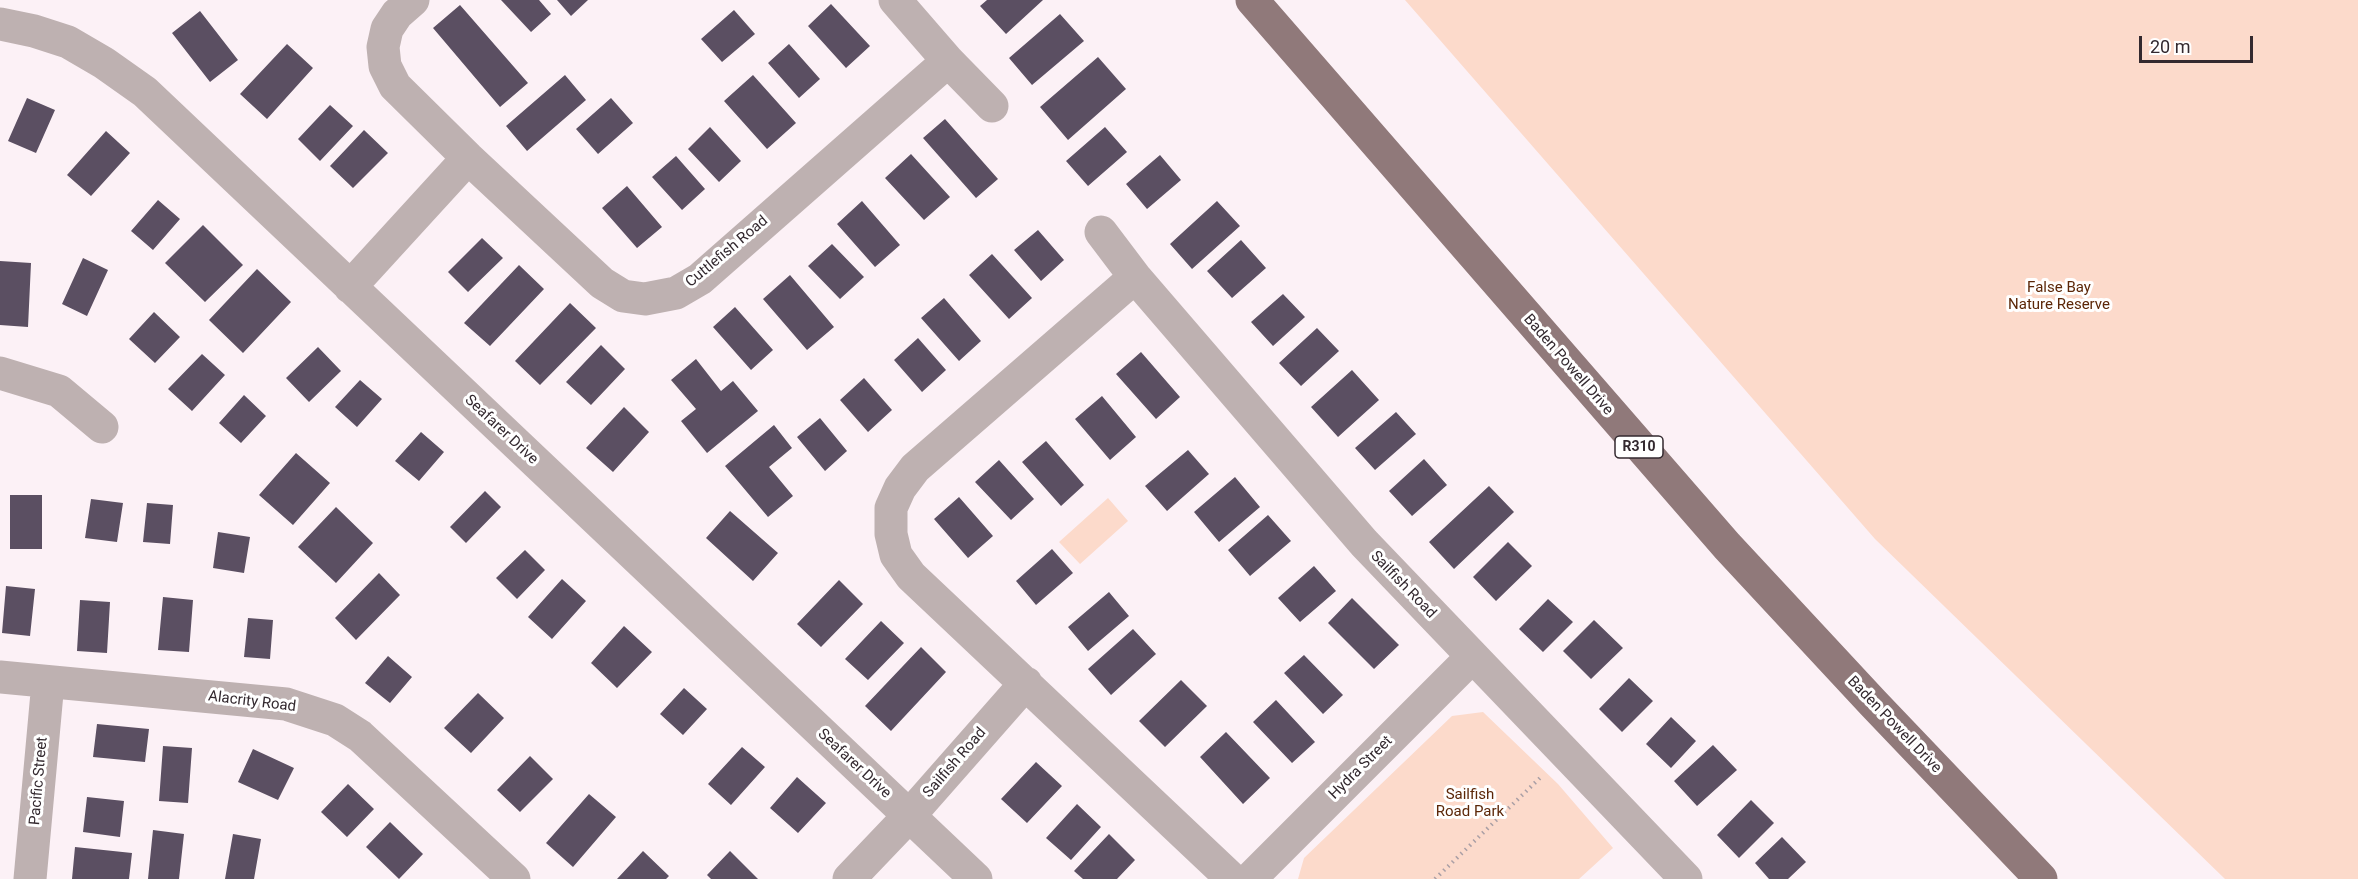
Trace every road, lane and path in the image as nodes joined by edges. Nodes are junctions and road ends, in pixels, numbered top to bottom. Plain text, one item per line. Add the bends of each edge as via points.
1 (413, 0) edge
2 (895, 0) edge
3 (1252, 0) edge
4 (0, 24) edge
5 (948, 61) junction
6 (992, 106) dead end
7 (468, 158) junction
8 (1101, 232) dead end
9 (1135, 277) junction
10 (350, 287) junction
11 (0, 373) edge
12 (102, 427) dead end
13 (1472, 657) junction
14 (0, 677) edge
15 (48, 682) junction
16 (1026, 683) junction
17 (1566, 753) junction
18 (909, 816) junction
19 (30, 879) edge
20 (514, 879) edge
21 (849, 879) edge
22 (976, 879) edge
23 (1232, 879) edge
24 (1250, 879) edge
25 (1435, 879) edge
26 (1686, 879) edge
27 (2041, 879) edge

1 - 7 street, Cuttlefish Road via 387,28 382,47 385,66 395,86
2 - 5 street
3 - 27 main road, Baden Powell Drive / R310 via 1727,546
4 - 10 street, Seafarer Drive via 68,42 146,92
5 - 6 street
5 - 7 street, Cuttlefish Road via 700,279 676,293 645,299 623,296 602,283
7 - 10 street
8 - 9 street, Sailfish Road
9 - 13 street, Sailfish Road via 1364,543
9 - 16 street via 915,468 891,508 896,555 911,576
10 - 18 street, Seafarer Drive
11 - 12 street via 58,391
13 - 17 street, Sailfish Road
13 - 24 street, Hydra Street
14 - 15 street, Alacrity Road
15 - 19 street, Pacific Street
15 - 20 street, Alacrity Road via 286,704 335,720 360,736
16 - 18 street, Sailfish Road
16 - 23 street
17 - 25 path
17 - 26 street, Sailfish Road
18 - 21 street, Sailfish Road
18 - 22 street, Seafarer Drive

